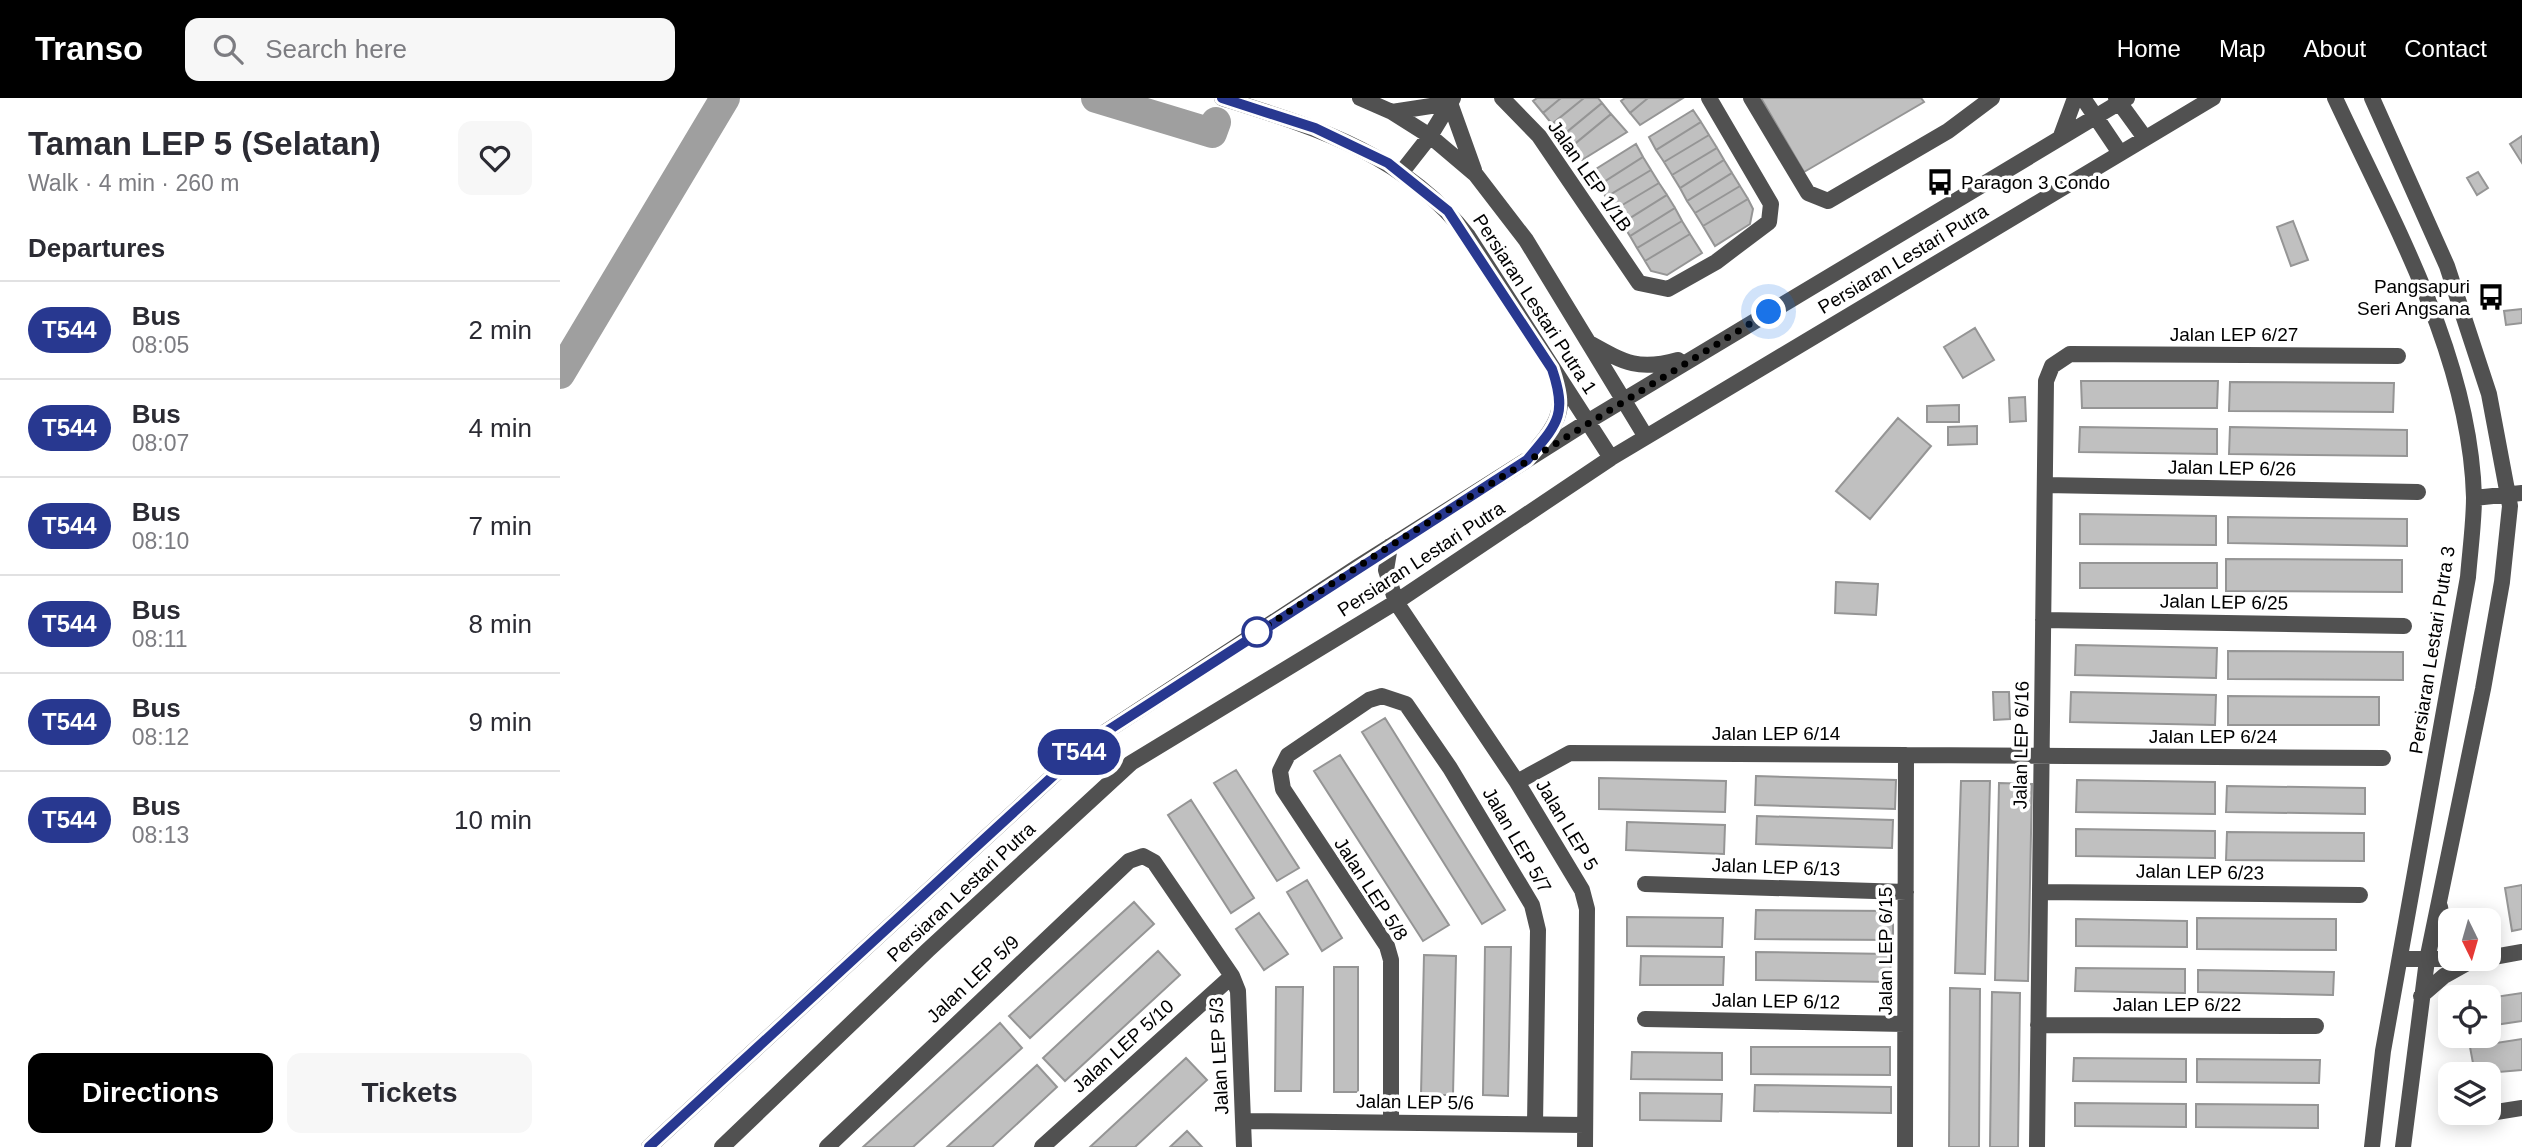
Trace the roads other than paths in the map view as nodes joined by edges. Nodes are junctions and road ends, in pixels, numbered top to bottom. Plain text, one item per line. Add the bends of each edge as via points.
1 (1222, 98) edge
2 (1360, 98) edge
3 (1502, 98) edge
4 (1710, 98) edge
5 (1751, 98) edge
6 (1992, 98) edge
7 (2075, 98) edge
8 (2083, 98) edge
9 (2213, 98) edge
10 (2335, 98) edge
11 (2371, 98) edge
12 (2121, 99) edge
13 (1451, 101) edge
14 (1392, 112) junction
15 (2095, 116) junction
16 (1430, 136) junction
17 (2061, 136) junction
18 (2145, 138) junction
19 (2120, 153) junction
20 (1401, 173) junction
21 (1476, 175) junction
22 (1589, 343) junction
23 (2070, 354) joint
24 (1698, 355) junction
25 (2398, 356) dead end
26 (1552, 369) junction
27 (1623, 400) junction
28 (1587, 422) junction
29 (1646, 437) junction
30 (1611, 458) junction
31 (1527, 460) junction
32 (2045, 485) junction
33 (2418, 492) dead end
34 (2516, 494) edge
35 (2474, 498) junction
36 (1390, 546) junction
37 (1396, 602) junction
38 (2043, 620) junction
39 (2404, 626) dead end
40 (1382, 696) joint
41 (1906, 755) junction
42 (2041, 756) junction
43 (2384, 758) dead end
44 (1517, 782) junction
45 (1154, 862) joint
46 (1645, 884) dead end
47 (1906, 892) junction
48 (2040, 892) junction
49 (2360, 895) dead end
50 (2439, 897) junction
51 (2441, 908) edge
52 (2522, 952) edge
53 (2501, 956) edge
54 (2401, 959) junction
55 (2427, 960) junction
56 (2438, 960) edge
57 (2453, 971) edge
58 (1232, 976) junction
59 (2421, 996) junction
60 (1646, 1019) dead end
61 (1905, 1024) junction
62 (2038, 1025) junction
63 (2316, 1026) dead end
64 (2522, 1108) edge
65 (2501, 1111) edge
66 (1244, 1121) junction
67 (1391, 1123) junction
68 (1535, 1124) junction
69 (1585, 1125) junction
70 (649, 1147) edge
71 (722, 1147) edge
72 (827, 1147) edge
73 (1041, 1147) edge
74 (1244, 1147) edge
75 (1585, 1147) edge
76 (1905, 1147) edge
77 (2037, 1147) edge
78 (2372, 1147) edge
79 (2403, 1147) edge

1 - 20 street, Persiaran Lestari Putra 1 via 1315,128
2 - 14 street, Persiaran Lestari Putra 1
3 - 4 street, Jalan LEP 1/1B via 1539,136 1639,283 1668,289 1716,262 1769,222 1771,204
5 - 6 street via 1808,193 1828,201 1948,131
7 - 17 street
8 - 15 street
9 - 18 street, Persiaran Lestari Putra
10 - 35 street, Persiaran Lestari Putra 3 via 2420,279 2456,384
11 - 34 street via 2448,266
12 - 15 street, Persiaran Lestari Putra
12 - 18 street
13 - 14 street via 1422,110
13 - 16 street
13 - 21 street
14 - 16 street, Persiaran Lestari Putra 1
15 - 17 street, Persiaran Lestari Putra
15 - 19 street
16 - 20 street
16 - 21 street, Persiaran Lestari Putra 1
17 - 24 street, Persiaran Lestari Putra
18 - 19 street, Persiaran Lestari Putra
19 - 29 street, Persiaran Lestari Putra
20 - 26 street, Persiaran Lestari Putra 1 via 1455,220
21 - 22 street, Persiaran Lestari Putra 1 via 1526,240
22 - 24 street via 1640,366
22 - 27 street, Persiaran Lestari Putra 1
23 - 25 street, Jalan LEP 6/27
23 - 32 street, Jalan LEP 6/16 via 2052,366 2046,381
24 - 27 street, Persiaran Lestari Putra
26 - 28 street, Persiaran Lestari Putra 1
26 - 31 street via 1561,396 1555,428
27 - 28 street, Persiaran Lestari Putra
27 - 29 street, Persiaran Lestari Putra 1
28 - 30 street, Persiaran Lestari Putra 1
28 - 31 street, Persiaran Lestari Putra
29 - 30 street, Persiaran Lestari Putra
30 - 37 street, Persiaran Lestari Putra
31 - 36 street, Persiaran Lestari Putra
32 - 33 street, Jalan LEP 6/26
32 - 38 street, Jalan LEP 6/16
34 - 35 street
34 - 50 street
35 - 54 street, Persiaran Lestari Putra 3 via 2468,577
36 - 37 street, Jalan LEP 5 via 1386,570
36 - 70 street, Persiaran Lestari Putra via 1090,742
37 - 44 street, Jalan LEP 5
37 - 71 street, Persiaran Lestari Putra via 1131,763
38 - 39 street, Jalan LEP 6/25
38 - 42 street, Jalan LEP 6/16
40 - 67 street, Jalan LEP 5/8 via 1369,700 1288,755 1280,771 1283,789 1387,946 1391,960
40 - 68 street, Jalan LEP 5/7 via 1406,704 1532,905 1538,930
41 - 42 street, Jalan LEP 6/14
41 - 44 street, Jalan LEP 6/14 via 1570,753
41 - 47 street, Jalan LEP 6/15
42 - 43 street, Jalan LEP 6/24
42 - 48 street, Jalan LEP 6/16
44 - 69 street, Jalan LEP 5 via 1582,890 1587,909
45 - 58 street, Jalan LEP 5/3
45 - 72 street, Jalan LEP 5/9 via 1143,856 1129,861
46 - 47 street, Jalan LEP 6/13
47 - 61 street, Jalan LEP 6/15
48 - 49 street, Jalan LEP 6/23
48 - 62 street, Jalan LEP 6/16
50 - 51 street
50 - 55 street
52 - 53 street
54 - 55 street
54 - 78 street, Persiaran Lestari Putra 3 via 2383,1051
55 - 56 street
55 - 59 street
57 - 59 street
58 - 66 street, Jalan LEP 5/3 via 1239,1003
58 - 73 street, Jalan LEP 5/10
59 - 79 street
60 - 61 street, Jalan LEP 6/12
61 - 76 street, Jalan LEP 6/15
62 - 63 street, Jalan LEP 6/22
62 - 77 street, Jalan LEP 6/16
64 - 65 street
66 - 67 street, Jalan LEP 5/6
66 - 74 street, Jalan LEP 5/3
67 - 68 street, Jalan LEP 5/6
68 - 69 street, Jalan LEP 5/6
69 - 75 street, Jalan LEP 5

